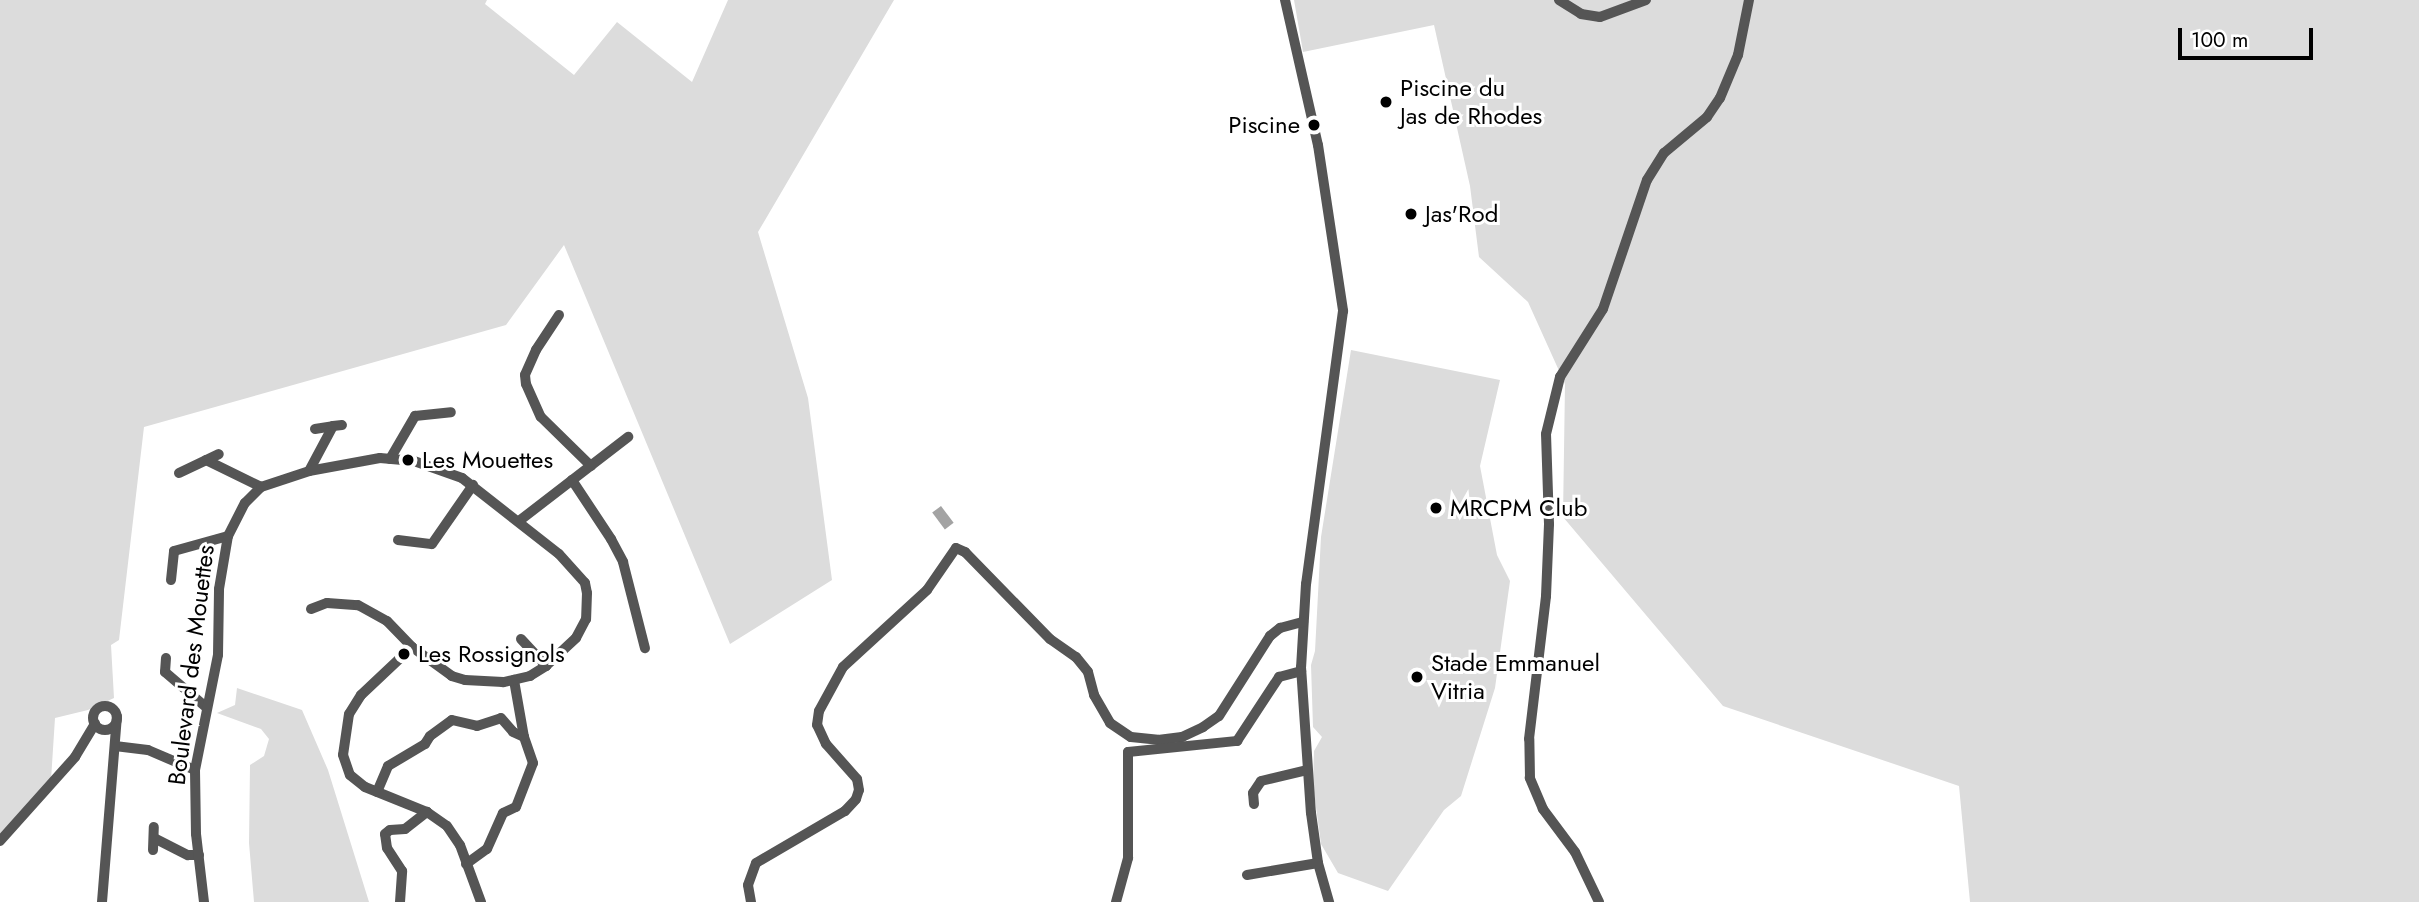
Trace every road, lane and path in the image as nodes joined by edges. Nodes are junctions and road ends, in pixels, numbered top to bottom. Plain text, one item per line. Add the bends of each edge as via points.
1 (1285, 0) edge
2 (1559, 0) edge
3 (1646, 0) edge
4 (1749, 0) edge
5 (559, 315) dead end
6 (452, 412) dead end
7 (315, 429) dead end
8 (628, 437) dead end
9 (219, 454) dead end
10 (390, 459) junction
11 (206, 460) junction
12 (591, 466) junction
13 (309, 471) junction
14 (178, 473) dead end
15 (572, 480) junction
16 (473, 485) junction
17 (261, 487) junction
18 (519, 521) junction
19 (228, 536) junction
20 (176, 540) dead end
21 (398, 540) dead end
22 (174, 551) junction
23 (171, 580) dead end
24 (311, 609) dead end
25 (1303, 622) junction
26 (521, 639) dead end
27 (412, 647) junction
28 (645, 648) dead end
29 (166, 658) dead end
30 (546, 666) junction
31 (1301, 671) junction
32 (165, 672) junction
33 (514, 680) junction
34 (163, 686) dead end
35 (207, 708) junction
36 (117, 717) junction
37 (95, 724) junction
38 (524, 737) junction
39 (115, 746) junction
40 (195, 770) junction
41 (1307, 770) junction
42 (377, 792) junction
43 (1254, 804) dead end
44 (427, 812) junction
45 (0, 841) edge
46 (153, 850) dead end
47 (199, 855) junction
48 (1318, 863) junction
49 (466, 864) junction
50 (1247, 875) dead end
51 (102, 902) edge
52 (204, 902) edge
53 (400, 902) edge
54 (481, 902) edge
55 (751, 902) edge
56 (1116, 902) edge
57 (1329, 902) edge
58 (1599, 902) edge

1 - 25 street via 1318,145 1343,311
2 - 3 street via 1581,14 1600,17
4 - 58 street via 1738,55 1720,98 1707,117 1664,153 1647,180 1603,309 1560,377 1546,434 1546,596 1528,763 1535,792 1575,852
5 - 12 street via 536,350 526,384 541,416
6 - 10 street via 415,416
7 - 13 street via 338,425
8 - 12 street
9 - 11 street
10 - 13 street
10 - 16 street via 414,461
11 - 14 street
11 - 17 street
12 - 15 street
13 - 17 street
15 - 18 street
15 - 28 street via 623,562
16 - 18 street
16 - 21 street via 436,547
17 - 19 street, Boulevard des Mouettes via 245,502
18 - 30 street via 577,572 587,593 582,629
19 - 22 street
19 - 35 street, Boulevard des Mouettes via 219,589 218,655
20 - 22 street
22 - 23 street
24 - 27 street via 327,603 358,605 387,621
25 - 31 street
25 - 55 street via 1270,636 1219,716 1203,727 1182,737 1131,737 1110,723 1094,695 1088,672 1076,657 1050,639 956,548 927,590 843,667 819,712 817,725 826,744 857,779 856,799 845,811 756,863 748,885
26 - 30 street
27 - 33 street via 452,676 479,683
27 - 42 street via 361,695 347,720 343,755 347,770 359,784
29 - 32 street
30 - 33 street
31 - 41 street
31 - 56 street via 1279,677 1237,741 1128,752 1128,858
32 - 34 street
32 - 35 street
33 - 38 street
35 - 40 street, Boulevard des Mouettes
36 - 37 street via 107,730
36 - 37 street via 111,708 102,706 94,715
36 - 39 street
37 - 45 street via 75,757
38 - 42 street via 501,718 477,726 452,720 425,744 388,766
38 - 49 street via 533,763 516,807 503,813 487,849
39 - 40 street via 148,750
39 - 51 street
40 - 47 street, Boulevard des Mouettes
41 - 43 street via 1261,781 1253,793
41 - 48 street
42 - 44 street
44 - 49 street via 452,832
44 - 53 street via 405,829 386,834 387,848 402,871
46 - 47 street via 154,832 188,855
47 - 52 street, Boulevard des Mouettes
48 - 50 street
48 - 57 street
49 - 54 street

